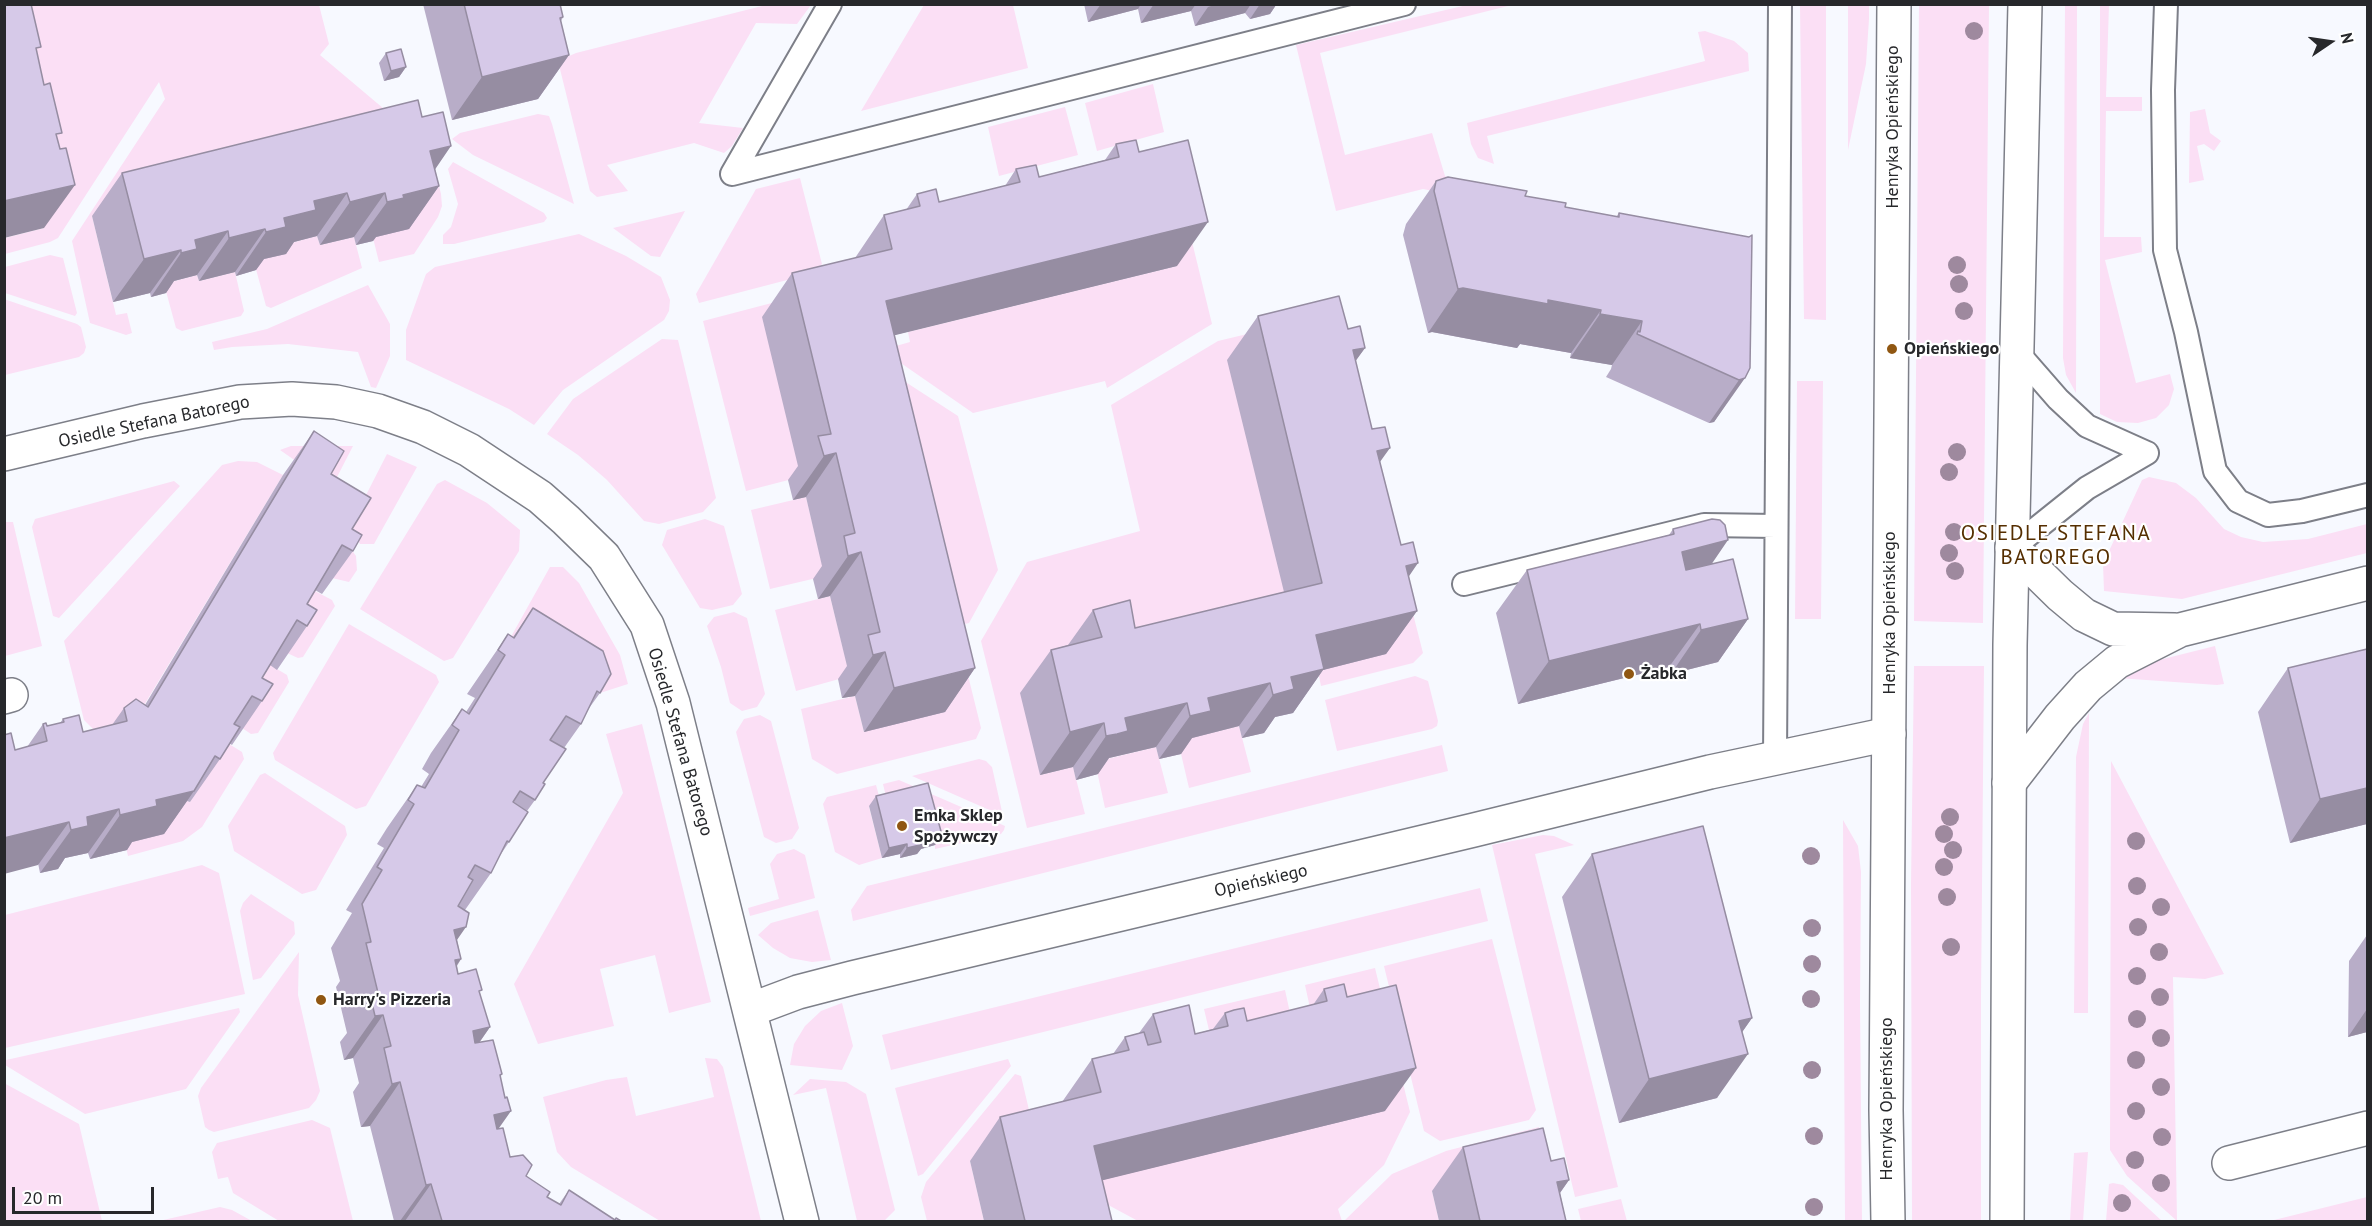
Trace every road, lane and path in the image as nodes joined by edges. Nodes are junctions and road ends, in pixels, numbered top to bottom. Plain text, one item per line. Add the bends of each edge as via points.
1 (830, 4) edge
2 (1404, 4) edge
3 (1780, 4) edge
4 (1894, 4) edge
5 (2025, 4) edge
6 (2166, 4) edge
7 (2017, 352) junction
8 (4, 454) edge
9 (2367, 495) edge
10 (1776, 526) junction
11 (2012, 548) junction
12 (2367, 583) edge
13 (1464, 584) dead end
14 (2180, 630) junction
15 (1889, 734) junction
16 (1775, 758) junction
17 (2009, 783) junction
18 (750, 1010) junction
19 (2367, 1128) edge
20 (2229, 1163) dead end
21 (802, 1221) edge
22 (1888, 1221) edge
23 (2007, 1221) edge

1 - 2 lane via 732,174
3 - 10 lane
4 - 15 street, Henryka Opieńskiego
5 - 7 street
6 - 9 lane via 2165,250 2215,471 2238,501 2268,515
7 - 11 street
7 - 11 lane via 2087,426 2147,453 2087,488
8 - 18 street, Osiedle Stefana Batorego via 240,402 336,402 423,427 469,450 540,497 604,557 646,625 673,703
10 - 13 lane via 1704,525
10 - 16 lane
11 - 14 street via 2084,615 2113,629
11 - 17 street
12 - 14 street
14 - 17 street via 2117,662 2088,686
15 - 16 street, Opieńskiego
15 - 22 street, Henryka Opieńskiego
16 - 18 street, Opieńskiego via 852,978
17 - 23 street
18 - 21 street, Osiedle Stefana Batorego
19 - 20 street

